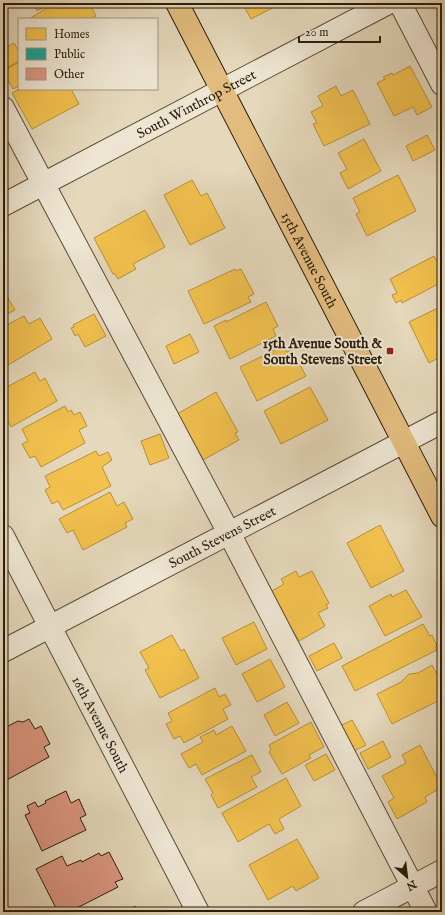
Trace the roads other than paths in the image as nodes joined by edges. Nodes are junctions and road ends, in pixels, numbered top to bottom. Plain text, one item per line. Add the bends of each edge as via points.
1 (177, 3) edge
2 (388, 3) edge
3 (400, 3) edge
4 (442, 84) edge
5 (222, 90) junction
6 (3, 108) edge
7 (44, 184) junction
8 (3, 205) edge
9 (442, 422) edge
10 (403, 442) junction
11 (442, 516) edge
12 (229, 533) junction
13 (3, 536) edge
14 (50, 627) junction
15 (3, 651) edge
16 (442, 871) edge
17 (412, 887) junction
18 (198, 912) edge
19 (364, 912) edge
20 (426, 912) edge

1 - 5 main road, 15th Avenue South
2 - 5 street, South Winthrop Street
3 - 4 street
5 - 7 street, South Winthrop Street
5 - 10 main road, 15th Avenue South
6 - 7 street
7 - 8 street, South Winthrop Street
7 - 12 street
9 - 10 street, South Stevens Street
10 - 11 main road, 15th Avenue South
10 - 12 street, South Stevens Street
12 - 14 street, South Stevens Street
12 - 17 street
13 - 14 street, 16th Avenue South
14 - 15 street, South Stevens Street
14 - 18 street, 16th Avenue South
16 - 17 street
17 - 19 street
17 - 20 street

